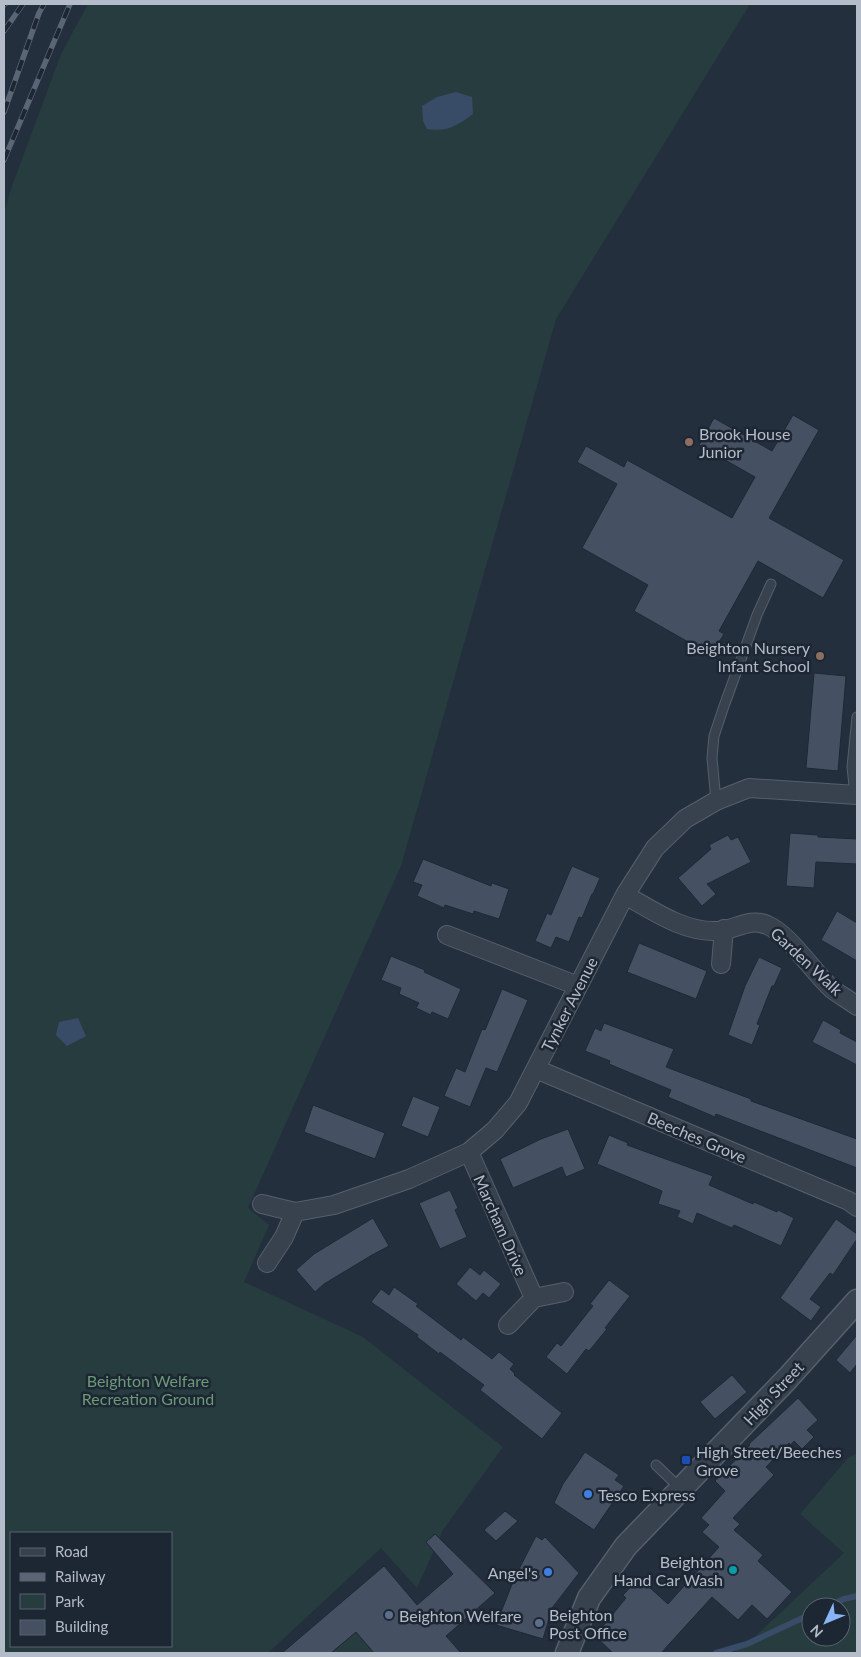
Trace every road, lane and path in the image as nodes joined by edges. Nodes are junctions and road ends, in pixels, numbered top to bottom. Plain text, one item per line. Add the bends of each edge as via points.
1 (771, 584) dead end
2 (857, 717) edge
3 (856, 795) edge
4 (716, 801) junction
5 (624, 895) junction
6 (724, 929) junction
7 (447, 935) dead end
8 (721, 964) dead end
9 (578, 986) junction
10 (857, 1006) edge
11 (536, 1070) junction
12 (469, 1152) junction
13 (262, 1204) dead end
14 (857, 1207) edge
15 (295, 1212) junction
16 (267, 1263) dead end
17 (564, 1292) dead end
18 (534, 1298) junction
19 (857, 1301) edge
20 (508, 1325) dead end
21 (656, 1465) dead end
22 (681, 1489) junction
23 (567, 1653) edge

1 - 4 lane via 714,736 712,758
2 - 3 lane via 852,767
3 - 4 street, Tynker Avenue via 748,788
4 - 5 street, Tynker Avenue via 685,819 655,848
5 - 6 street, Garden Walk via 697,929 717,932
5 - 9 street, Tynker Avenue
6 - 8 street
6 - 10 street, Garden Walk via 753,922 768,925 787,939 832,988
7 - 9 street
9 - 11 street, Tynker Avenue
11 - 12 street, Tynker Avenue via 518,1103 495,1130
11 - 14 street, Beeches Grove
12 - 15 street, Tynker Avenue via 400,1182 334,1204
12 - 18 street, Marcham Drive
13 - 15 street, Tynker Avenue
15 - 16 street
17 - 18 street
18 - 20 street
19 - 22 street, High Street
21 - 22 lane
22 - 23 street, High Street via 626,1546 588,1598

